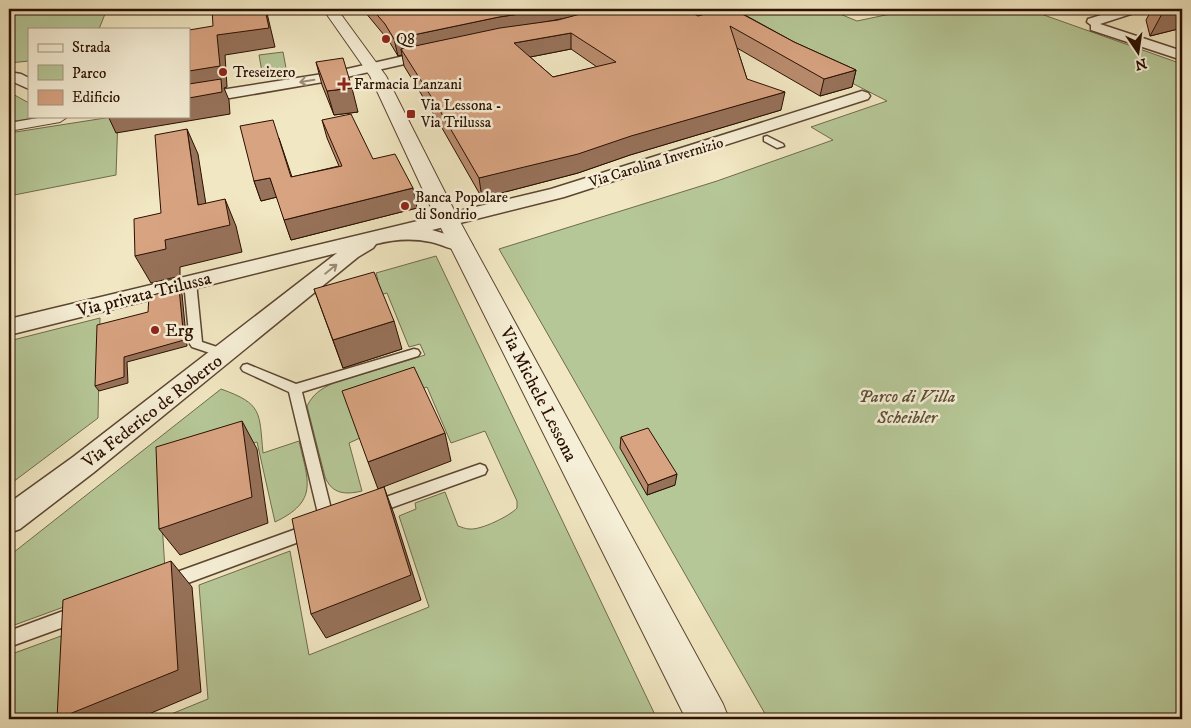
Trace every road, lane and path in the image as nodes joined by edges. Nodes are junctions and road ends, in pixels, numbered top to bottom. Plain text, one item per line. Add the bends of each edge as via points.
1 (330, 9) edge
2 (1132, 9) edge
3 (1079, 22) dead end
4 (1095, 24) junction
5 (445, 51) edge
6 (1182, 56) edge
7 (372, 68) junction
8 (9, 76) edge
9 (28, 84) edge
10 (862, 96) dead end
11 (190, 100) edge
12 (60, 118) dead end
13 (9, 127) edge
14 (767, 139) dead end
15 (780, 146) dead end
16 (454, 232) junction
17 (379, 235) junction
18 (278, 260) junction
19 (190, 282) junction
20 (294, 300) junction
21 (9, 327) edge
22 (414, 353) dead end
23 (225, 354) junction
24 (247, 368) dead end
25 (296, 389) junction
26 (480, 470) dead end
27 (363, 512) edge
28 (345, 519) edge
29 (9, 520) edge
30 (327, 525) junction
31 (158, 585) edge
32 (93, 609) edge
33 (9, 639) edge
34 (708, 719) edge

1 - 7 street, Via Michele Lessona
2 - 4 street
3 - 4 street
4 - 6 street
5 - 7 street
7 -> 11 street
7 - 16 street, Via Michele Lessona
8 - 9 street
10 - 16 street, Via Carolina Invernizio via 584,185 498,208
12 - 13 street
14 - 15 lane
16 - 17 street, Via Federico de Roberto
16 - 17 street, Via Federico de Roberto via 434,236
16 - 34 street, Via Michele Lessona
17 - 18 street, Via Federico de Roberto
20 -> 17 street, Via Federico de Roberto via 351,253
18 - 19 street, Via privata Trilussa
18 - 20 street via 302,270
19 - 21 street, Via privata Trilussa
19 - 23 lane via 196,344
20 - 23 street, Via Federico de Roberto
22 - 25 lane
23 - 29 street, Via Federico de Roberto
24 - 25 lane
25 - 30 lane
26 - 27 lane
28 - 30 lane
30 - 31 lane
32 - 33 lane

